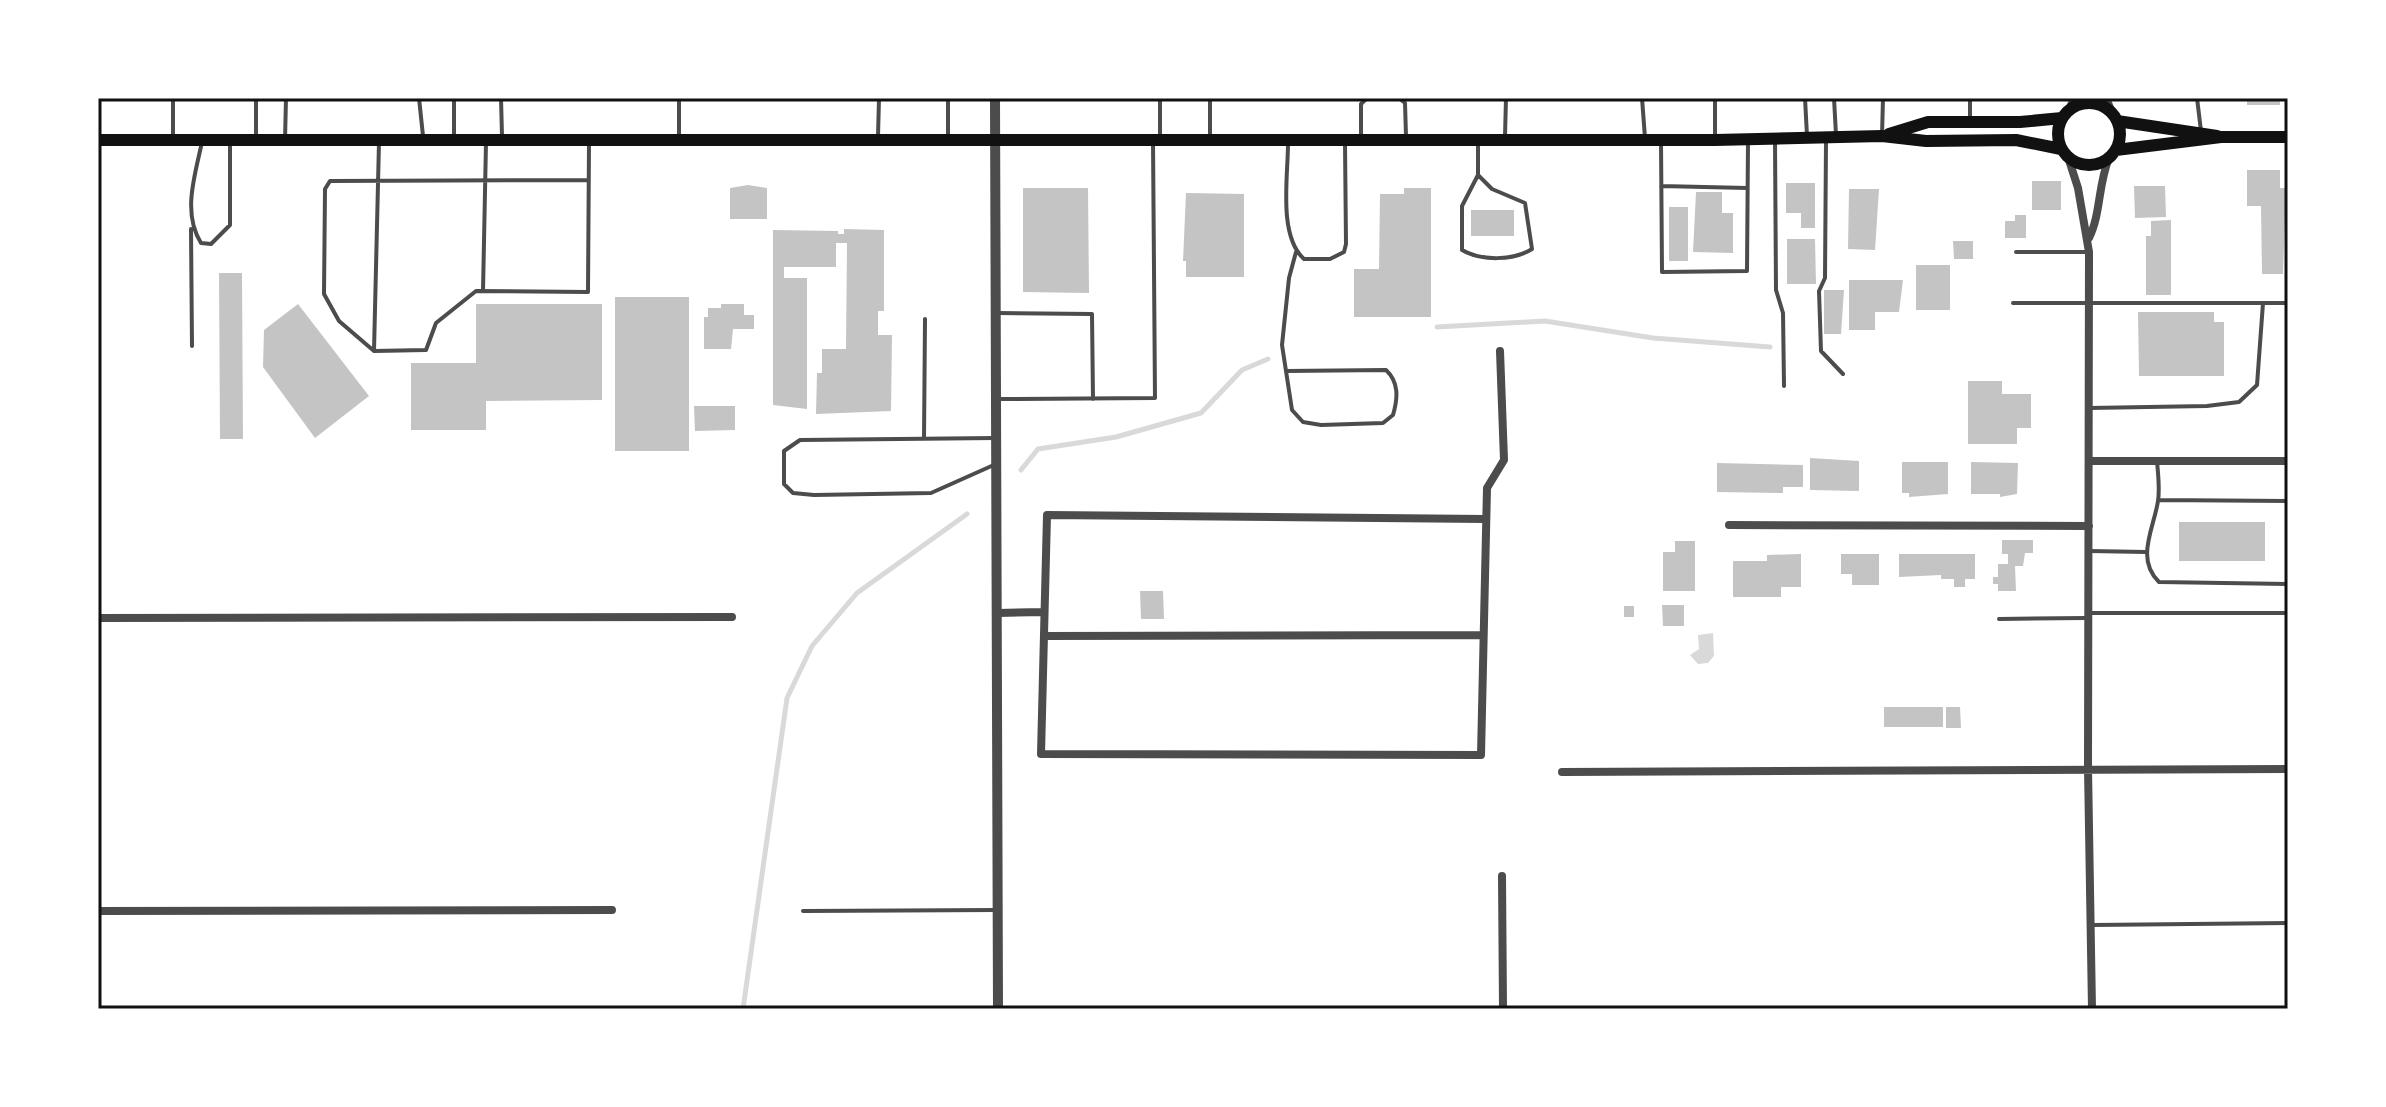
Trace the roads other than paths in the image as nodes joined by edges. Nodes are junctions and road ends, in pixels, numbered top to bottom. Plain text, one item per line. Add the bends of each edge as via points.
1 (173, 98) edge
2 (256, 98) edge
3 (286, 98) edge
4 (419, 98) edge
5 (454, 98) edge
6 (501, 98) edge
7 (679, 98) edge
8 (879, 98) edge
9 (948, 98) edge
10 (995, 98) edge
11 (1160, 98) edge
12 (1210, 98) edge
13 (1367, 98) edge
14 (1399, 98) edge
15 (1506, 98) edge
16 (1642, 98) edge
17 (1715, 98) edge
18 (1805, 98) edge
19 (1835, 98) edge
20 (1883, 98) edge
21 (1970, 98) edge
22 (2106, 98) edge
23 (2197, 98) edge
24 (2068, 109) edge
25 (2115, 118) junction
26 (1970, 122) junction
27 (1882, 136) junction
28 (2202, 137) junction
29 (2288, 137) edge
30 (589, 138) junction
31 (1505, 138) junction
32 (1831, 138) junction
33 (679, 139) junction
34 (878, 139) junction
35 (997, 139) junction
36 (1288, 139) junction
37 (1406, 139) junction
38 (1478, 139) junction
39 (1807, 139) junction
40 (98, 140) edge
41 (173, 140) junction
42 (202, 140) junction
43 (230, 140) junction
44 (256, 140) junction
45 (285, 140) junction
46 (948, 140) junction
47 (1210, 140) junction
48 (1645, 140) junction
49 (1661, 140) junction
50 (1715, 140) junction
51 (1748, 140) junction
52 (1775, 140) junction
53 (1157, 141) junction
54 (1345, 141) junction
55 (1361, 141) junction
56 (379, 142) junction
57 (423, 142) junction
58 (454, 142) junction
59 (486, 142) junction
60 (503, 142) junction
61 (2064, 153) junction
62 (2112, 154) junction
63 (1478, 175) junction
64 (486, 180) junction
65 (589, 180) junction
66 (377, 181) junction
67 (1661, 186) junction
68 (1748, 188) junction
69 (191, 227) junction
70 (2089, 238) junction
71 (1296, 252) junction
72 (2016, 252) dead end
73 (2089, 252) junction
74 (483, 291) junction
75 (2089, 302) junction
76 (2013, 303) dead end
77 (2263, 303) junction
78 (2288, 303) edge
79 (997, 313) junction
80 (925, 319) dead end
81 (192, 346) dead end
82 (374, 351) junction
83 (1500, 351) dead end
84 (1286, 371) junction
85 (1843, 374) dead end
86 (1784, 386) dead end
87 (999, 399) junction
88 (1093, 399) junction
89 (2089, 408) junction
90 (999, 438) junction
91 (924, 439) junction
92 (2089, 461) junction
93 (2157, 461) junction
94 (2288, 461) edge
95 (999, 462) junction
96 (2158, 500) junction
97 (2288, 501) edge
98 (1485, 519) junction
99 (1729, 525) dead end
100 (2089, 526) junction
101 (2089, 551) junction
102 (2146, 552) junction
103 (2288, 584) edge
104 (1044, 612) junction
105 (998, 613) junction
106 (2288, 613) edge
107 (2088, 616) junction
108 (732, 617) dead end
109 (98, 618) edge
110 (1999, 619) dead end
111 (1483, 635) junction
112 (1044, 636) junction
113 (2088, 768) junction
114 (2288, 769) edge
115 (1562, 772) dead end
116 (1502, 876) dead end
117 (612, 910) dead end
118 (998, 910) junction
119 (98, 911) edge
120 (803, 911) dead end
121 (2288, 923) edge
122 (2093, 925) junction
123 (998, 1009) edge
124 (1503, 1009) edge
125 (2092, 1009) edge

1 - 41 lane
2 - 44 lane
3 - 45 lane
4 - 57 lane
5 - 58 lane
6 - 60 lane
7 - 33 lane
8 - 34 lane
9 - 46 lane
10 - 35 street
11 - 53 lane
12 - 47 lane
13 - 55 lane via 1361,104
14 - 37 lane via 1405,103
15 - 31 lane
16 - 48 lane
17 - 50 lane
18 - 39 lane
19 - 32 lane
20 - 27 lane
21 - 26 lane
22 - 25 street
23 - 28 lane
24 - 25 main road via 2089,103
24 - 26 main road
24 - 61 main road via 2058,138
25 - 28 main road
25 - 62 main road via 2120,135
26 - 27 main road via 1928,122
27 - 32 main road
27 - 61 main road via 2016,140
28 - 29 main road
28 - 62 main road
30 - 33 main road
30 - 60 main road
30 - 65 lane
31 - 38 main road
31 - 48 main road
32 - 39 main road
32 - 85 lane via 1825,278 1819,291 1821,351
33 - 34 main road
34 - 46 main road
35 - 46 main road
35 - 53 main road
35 - 79 street
36 - 47 main road
36 - 54 main road
36 - 71 lane via 1289,225
37 - 38 main road
37 - 55 main road
38 - 63 lane
39 - 52 main road
40 - 41 main road
41 - 42 main road
42 - 43 main road
42 - 69 lane
43 - 44 main road
43 - 69 lane via 230,225 211,244 201,243
44 - 45 main road
45 - 56 main road
47 - 53 main road
48 - 49 main road
49 - 50 main road
49 - 67 lane
50 - 51 main road
51 - 52 main road
51 - 68 lane
52 - 86 lane via 1776,290 1783,313
53 - 88 lane via 1155,398
54 - 55 main road
54 - 71 lane via 1344,252 1330,259 1304,259
56 - 57 main road
56 - 66 lane
57 - 58 main road
58 - 59 main road
59 - 60 main road
59 - 64 lane
61 - 62 main road via 2087,165
61 - 70 street
62 - 70 street
63 - 63 lane via 1492,189 1525,203 1532,249 1497,257 1474,257 1462,250 1462,206
64 - 65 lane
64 - 66 lane
64 - 74 lane
65 - 74 lane via 588,292
66 - 82 lane
66 - 82 lane via 330,181 325,189 324,294 339,321
67 - 68 lane
67 - 68 lane via 1662,272 1747,271
69 - 81 lane
70 - 73 street
71 - 84 lane via 1282,345
72 - 73 lane
73 - 75 street
74 - 82 lane via 436,323 426,350
75 - 76 lane
75 - 77 lane
75 - 89 street
77 - 78 lane
77 - 89 lane via 2257,385 2239,402
79 - 87 street
79 - 88 lane via 1092,314
80 - 91 lane
83 - 98 street via 1504,460 1487,488
84 - 84 lane via 1292,410 1303,422 1383,423 1393,415 1397,391 1386,370
87 - 88 lane
87 - 90 street
89 - 92 street
90 - 91 lane
90 - 95 street
91 - 95 lane via 800,440 784,451 784,484 793,493 814,495 931,493
92 - 93 street
92 - 100 street
93 - 94 street
93 - 96 lane
95 - 105 street
96 - 97 lane
96 - 102 lane
98 - 104 street via 1047,515
98 - 111 street
99 - 100 street
100 - 101 street
101 - 102 lane
101 - 107 street
102 - 103 lane via 2159,582
104 - 105 street
104 - 112 street
105 - 118 street
106 - 107 lane
107 - 110 lane
107 - 113 street
108 - 109 street
111 - 112 street
111 - 112 street via 1481,755 1041,754
113 - 114 street
113 - 115 street
113 - 122 street
116 - 124 street
117 - 119 street
118 - 120 lane
118 - 123 street
121 - 122 lane
122 - 125 street

